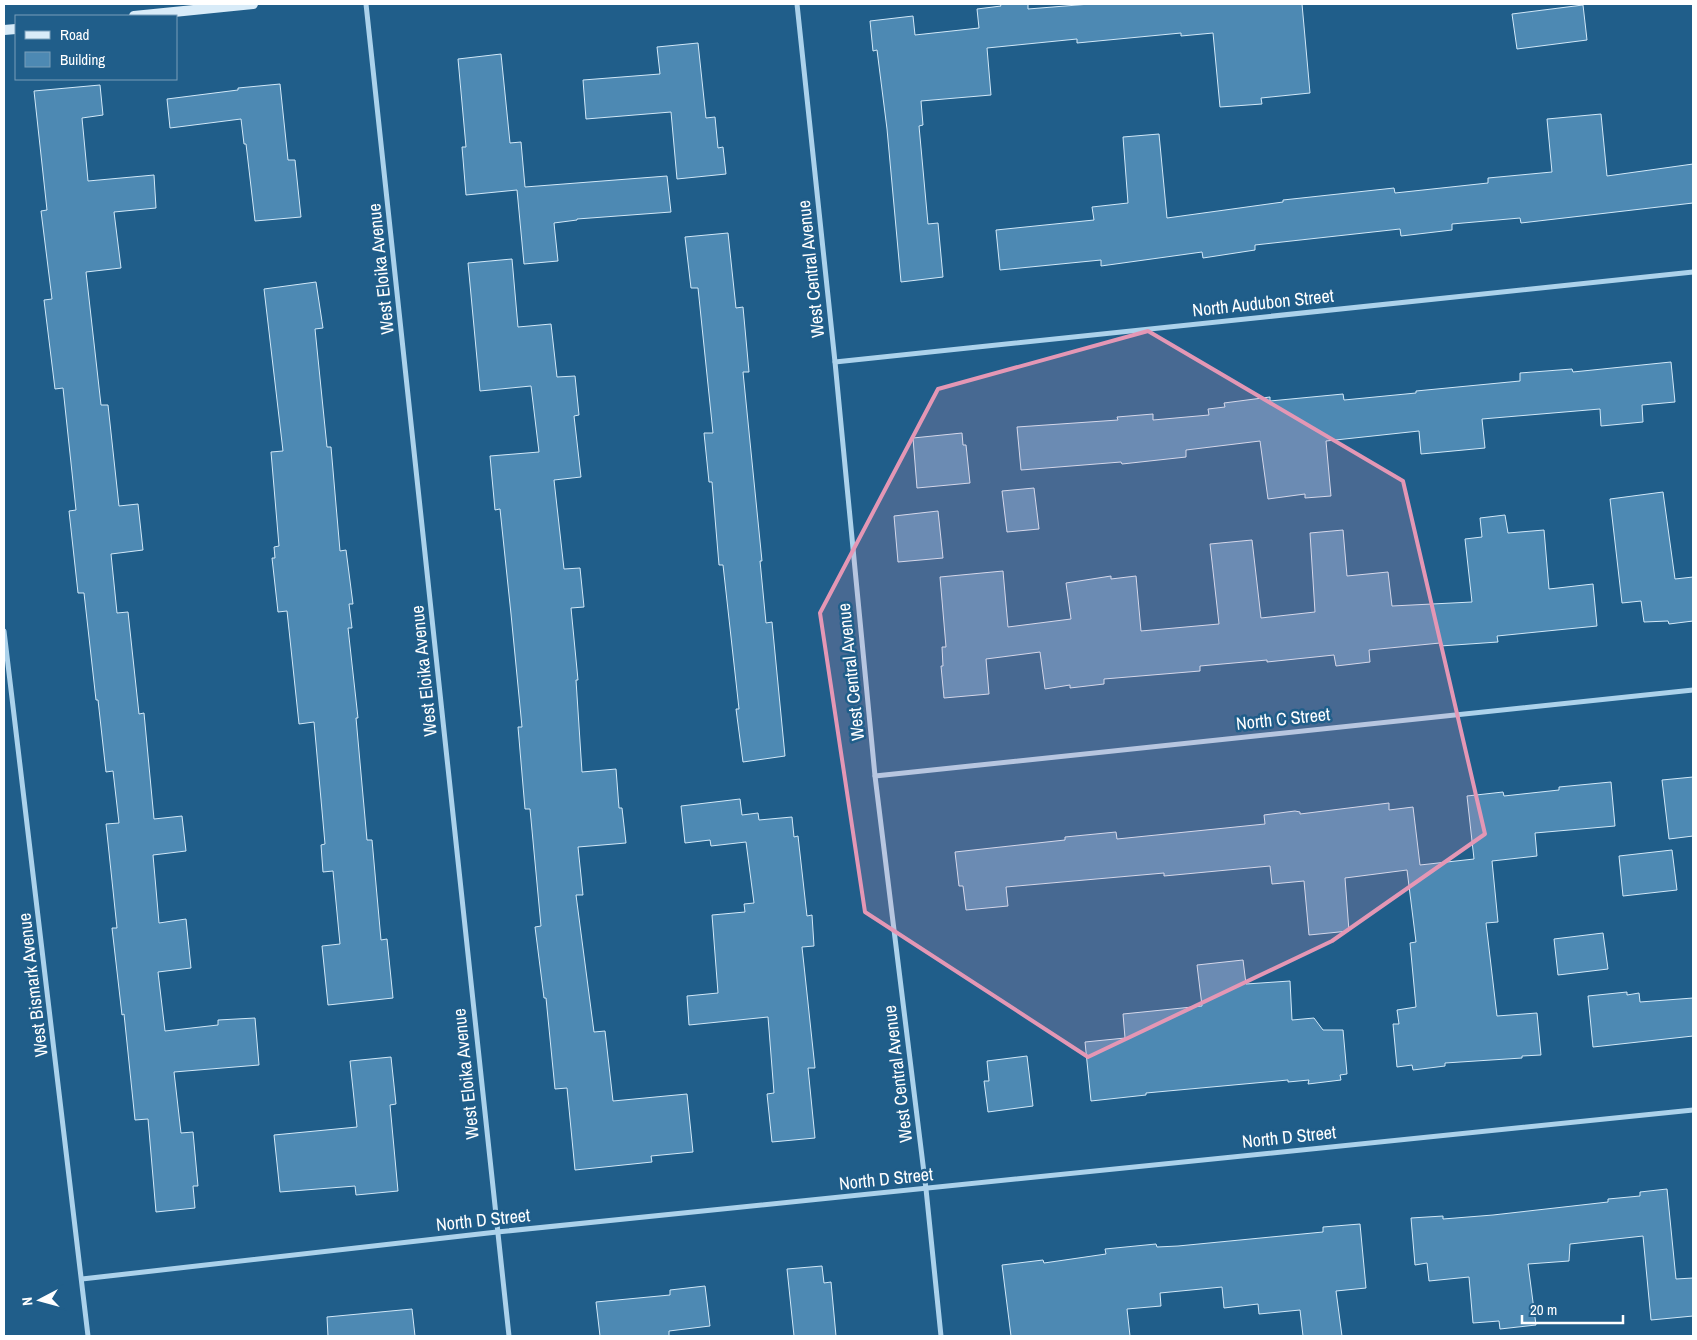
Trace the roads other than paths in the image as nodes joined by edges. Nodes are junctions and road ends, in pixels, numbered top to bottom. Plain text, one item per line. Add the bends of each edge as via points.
1 (252, 4) edge
2 (366, 4) edge
3 (797, 4) edge
4 (144, 15) edge
5 (1693, 272) edge
6 (835, 362) junction
7 (4, 631) edge
8 (1693, 690) edge
9 (875, 776) junction
10 (1693, 1110) edge
11 (926, 1189) junction
12 (497, 1232) junction
13 (82, 1279) junction
14 (88, 1336) edge
15 (508, 1336) edge
16 (941, 1336) edge

1 - 4 street
2 - 12 street, West Eloika Avenue
3 - 6 street, West Central Avenue
5 - 6 street, North Audubon Street
6 - 9 street, West Central Avenue
7 - 13 street, West Bismark Avenue
8 - 9 street, North C Street
9 - 11 street, West Central Avenue
10 - 11 street, North D Street
11 - 12 street, North D Street
11 - 16 street, West Central Avenue
12 - 13 street, North D Street
12 - 15 street, West Eloika Avenue
13 - 14 street, West Bismark Avenue

